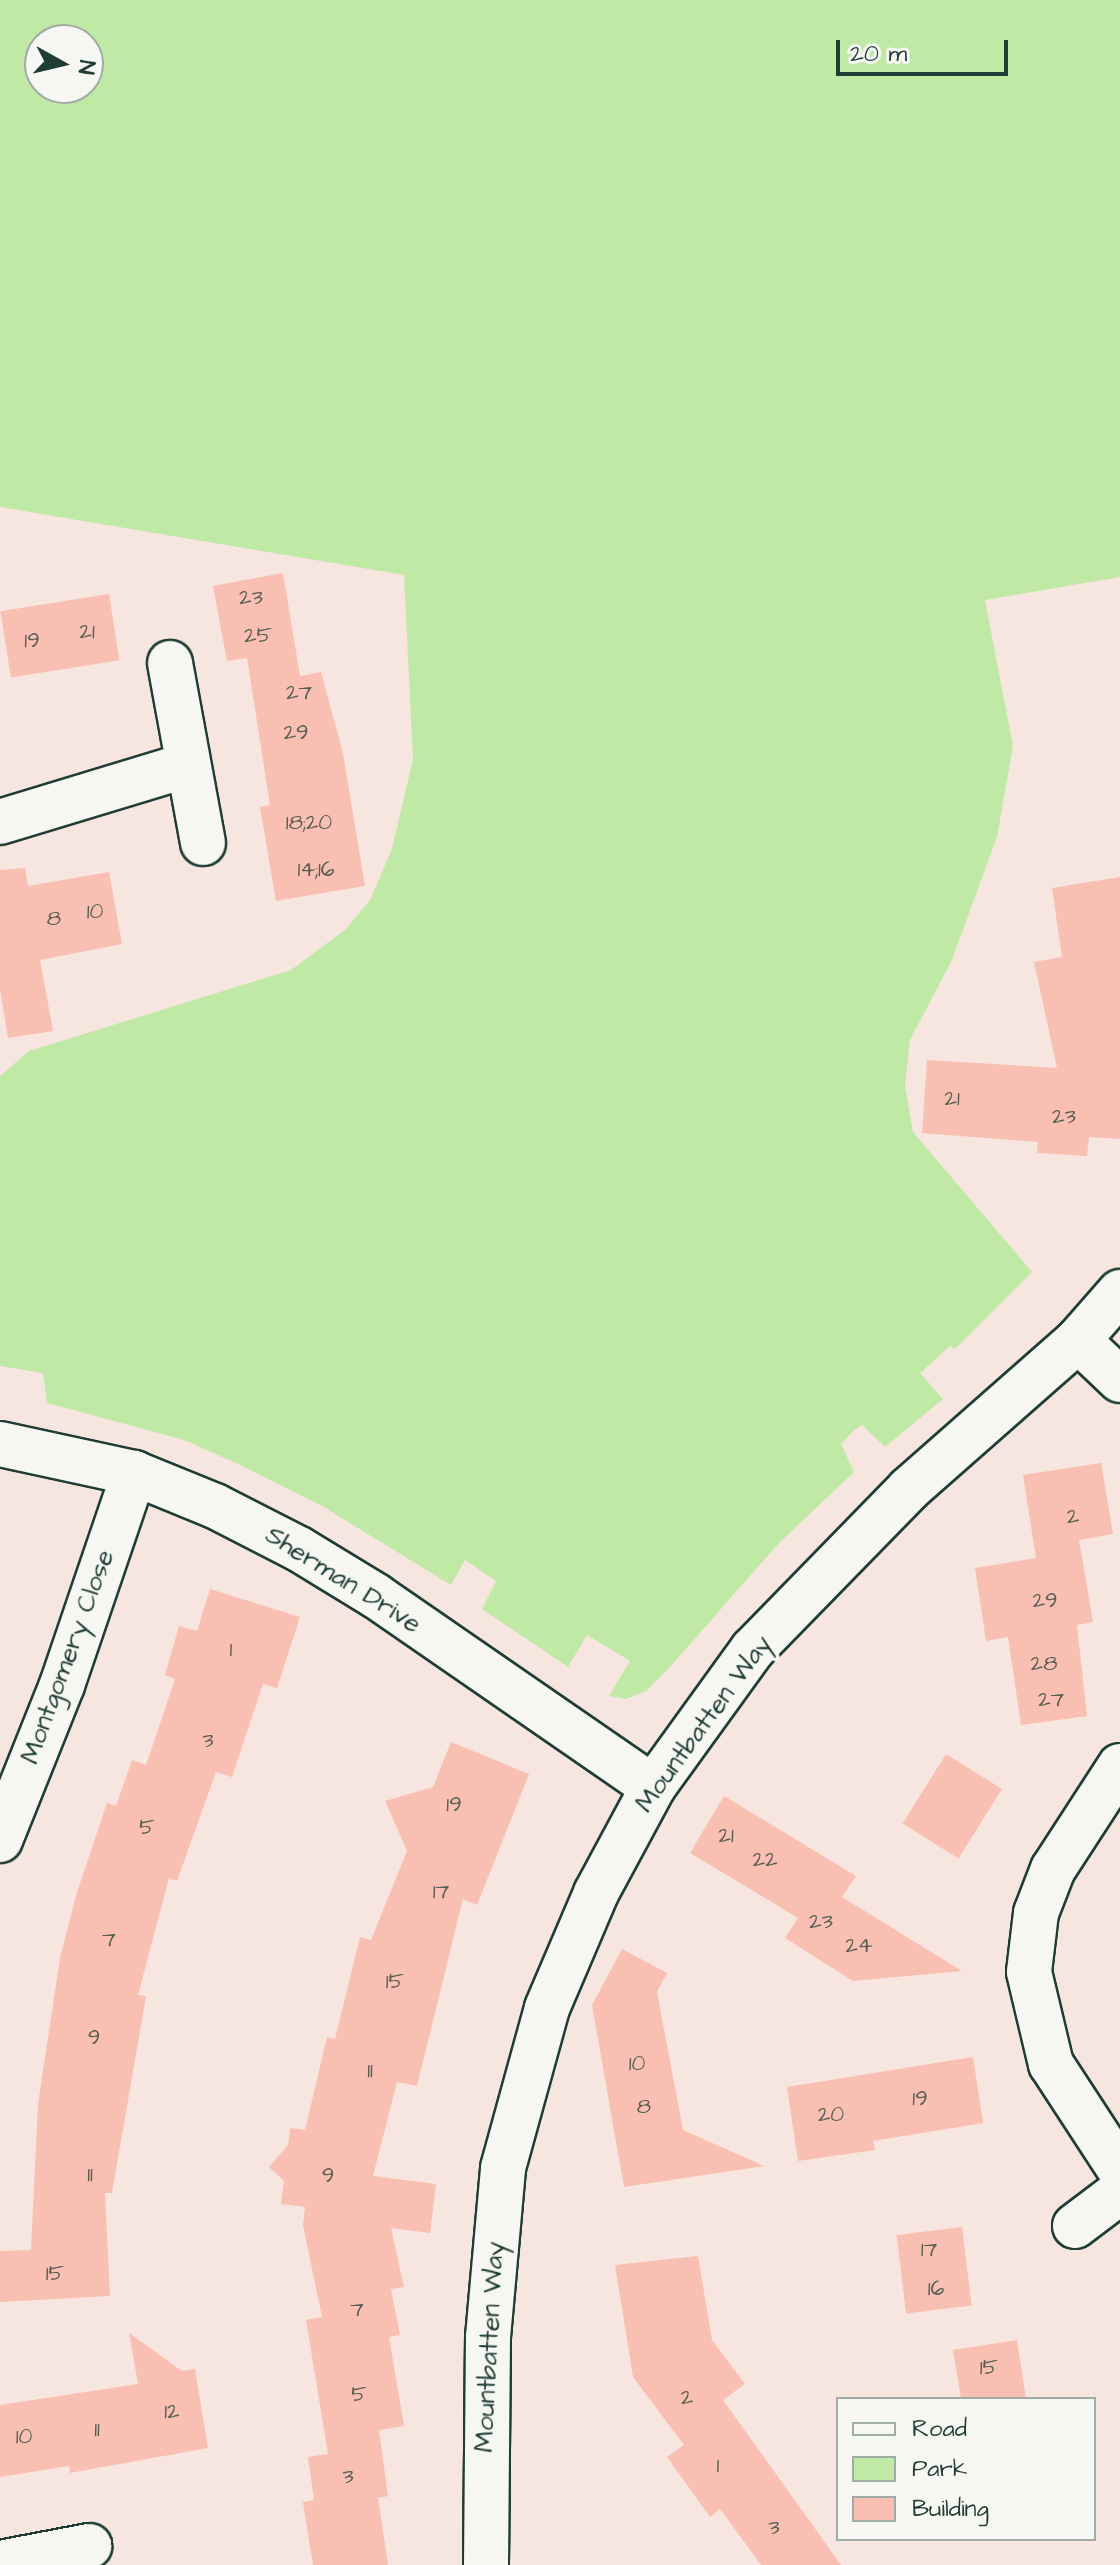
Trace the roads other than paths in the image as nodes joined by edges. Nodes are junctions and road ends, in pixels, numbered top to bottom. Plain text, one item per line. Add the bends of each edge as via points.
1 (170, 663) dead end
2 (188, 765) junction
3 (0, 822) edge
4 (203, 843) dead end
5 (1120, 1292) edge
6 (1078, 1340) junction
7 (1120, 1380) edge
8 (0, 1444) edge
9 (134, 1473) junction
10 (1120, 1766) edge
11 (653, 1787) junction
12 (0, 1840) edge
13 (1120, 2170) edge
14 (1120, 2192) edge
15 (1075, 2226) dead end
16 (89, 2546) dead end
17 (0, 2563) edge
18 (486, 2565) edge

1 - 2 street
2 - 3 street
2 - 4 street
5 - 6 street, Mountbatten Way
6 - 7 street
6 - 11 street, Mountbatten Way via 909,1489 753,1649
8 - 9 street, Sherman Drive
9 - 11 street, Sherman Drive via 215,1506 312,1557
9 - 12 street, Montgomery Close via 62,1685
10 - 13 street via 1053,1869 1036,1913 1029,1972 1051,2064
11 - 18 street, Mountbatten Way via 596,1893 547,2008 503,2168 488,2337
14 - 15 street
16 - 17 street

